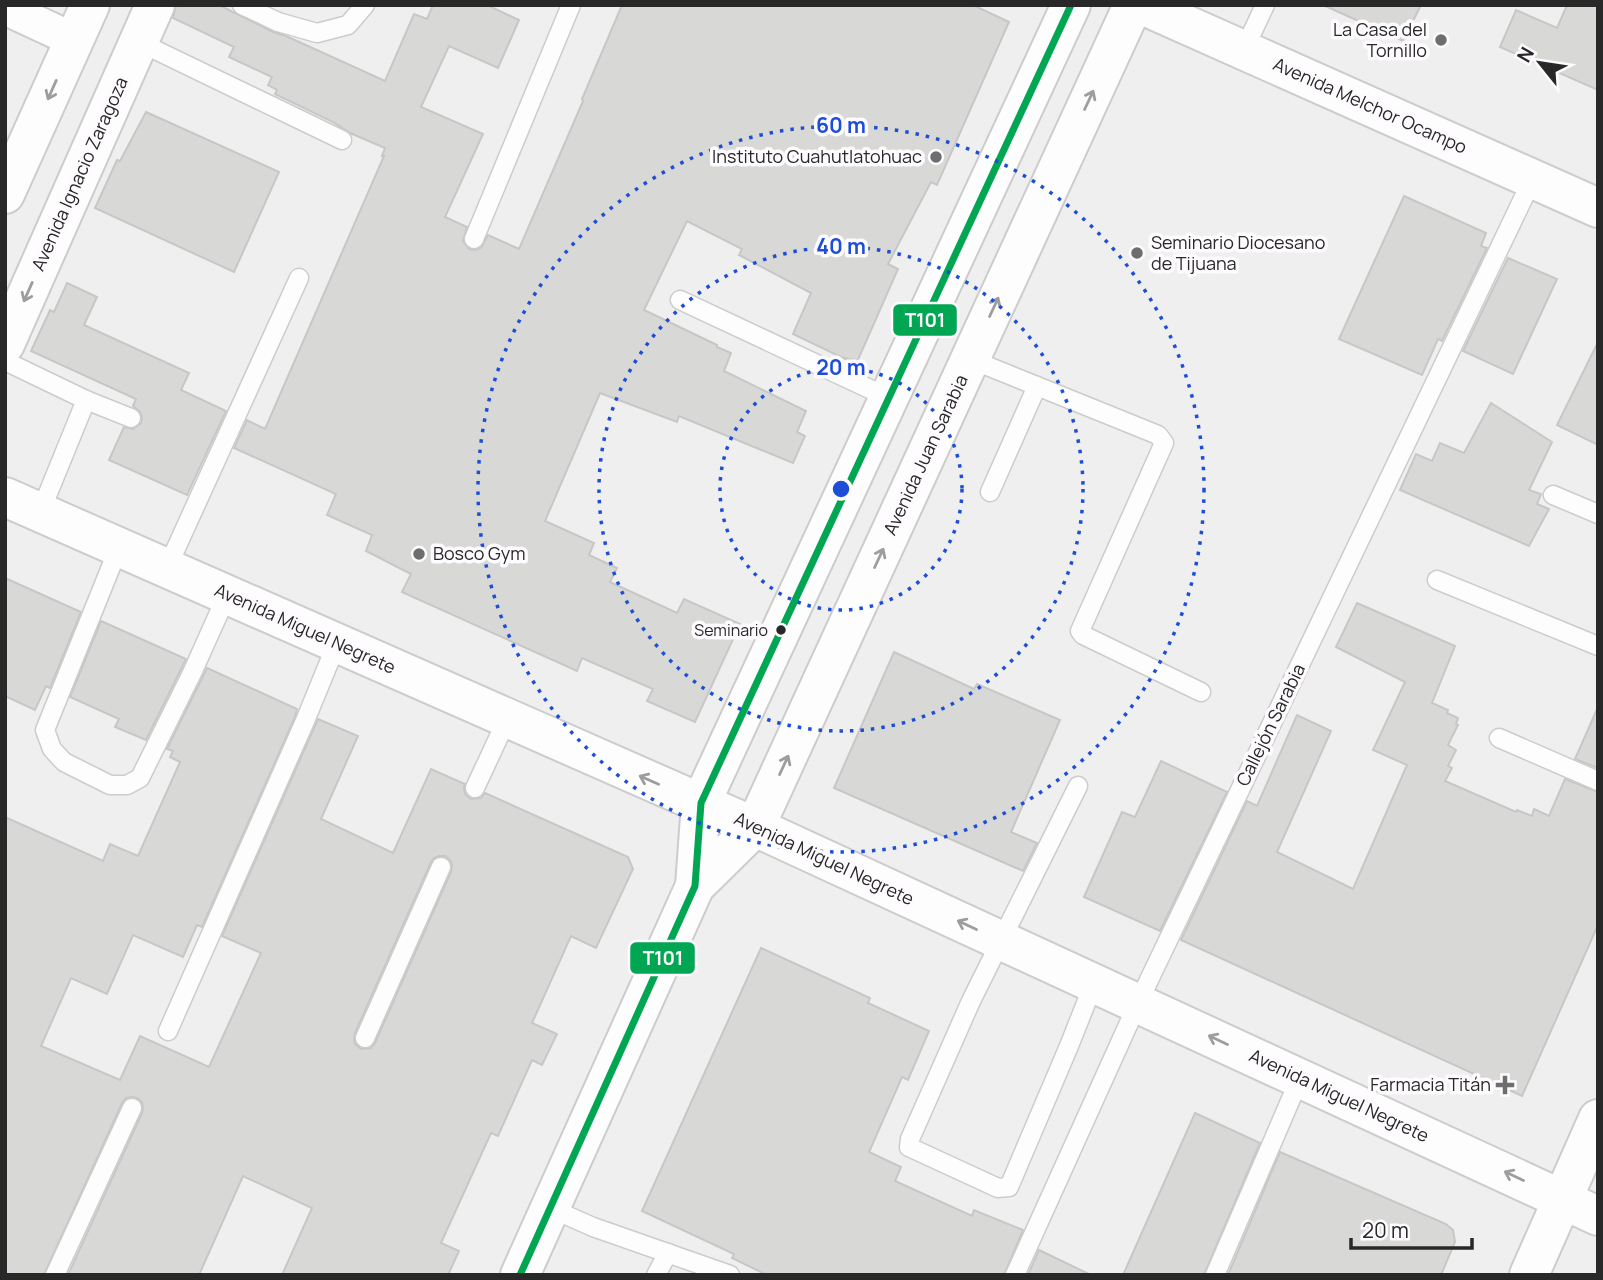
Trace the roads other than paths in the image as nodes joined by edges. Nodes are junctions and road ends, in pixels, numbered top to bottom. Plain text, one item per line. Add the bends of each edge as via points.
1 (90, 5) edge
2 (155, 5) edge
3 (242, 5) edge
4 (365, 5) edge
5 (571, 5) edge
6 (1071, 5) edge
7 (1133, 5) edge
8 (1142, 5) edge
9 (1265, 5) edge
10 (5, 8) edge
11 (74, 40) junction
12 (139, 42) junction
13 (1244, 50) junction
14 (342, 140) dead end
15 (1533, 178) junction
16 (5, 194) edge
17 (1598, 208) edge
18 (474, 239) dead end
19 (299, 278) dead end
20 (680, 300) dead end
21 (5, 344) edge
22 (970, 359) junction
23 (5, 361) edge
24 (1037, 386) junction
25 (889, 398) junction
26 (86, 400) junction
27 (131, 418) dead end
28 (990, 492) dead end
29 (1553, 495) dead end
30 (5, 497) edge
31 (40, 513) junction
32 (1598, 514) edge
33 (119, 547) junction
34 (167, 568) junction
35 (1437, 580) dead end
36 (227, 595) junction
37 (337, 643) junction
38 (1598, 646) edge
39 (1201, 692) dead end
40 (508, 718) junction
41 (1499, 738) dead end
42 (1598, 780) edge
43 (1078, 786) dead end
44 (475, 788) dead end
45 (701, 803) junction
46 (755, 827) junction
47 (441, 867) dead end
48 (695, 886) junction
49 (1000, 940) junction
50 (1094, 983) junction
51 (1138, 1003) junction
52 (168, 1031) dead end
53 (365, 1038) dead end
54 (1300, 1078) junction
55 (132, 1108) dead end
56 (1598, 1119) edge
57 (1563, 1199) junction
58 (550, 1208) junction
59 (1598, 1216) edge
60 (667, 1253) junction
61 (55, 1275) edge
62 (520, 1275) edge
63 (656, 1275) edge
64 (730, 1275) edge
65 (1015, 1275) edge
66 (1215, 1275) edge
67 (1528, 1275) edge

1 - 11 main road
2 - 12 main road, Avenida Ignacio Zaragoza
3 - 4 lane via 317,33 348,26
5 - 18 lane
6 - 25 main road, Avenida Juan Sarabia
22 -> 7 main road, Avenida Juan Sarabia
8 - 13 main road, Avenida Melchor Ocampo
9 - 13 lane
10 - 11 street
11 -> 16 main road
12 - 14 lane
12 -> 21 main road, Avenida Ignacio Zaragoza
13 - 15 main road, Avenida Melchor Ocampo
15 - 17 main road, Avenida Melchor Ocampo
15 - 51 lane, Callejón Sarabia
19 - 34 lane
20 - 25 lane
22 - 24 lane
46 -> 22 main road, Avenida Juan Sarabia
23 - 26 lane
24 - 28 lane
24 - 39 lane via 1158,435 1164,443 1080,631
25 - 45 main road, Avenida Juan Sarabia
26 - 27 lane
26 - 31 lane
29 - 32 lane
30 - 31 main road, Avenida Miguel Negrete
31 - 33 main road, Avenida Miguel Negrete
33 - 34 main road, Avenida Miguel Negrete
33 - 36 lane via 45,730 52,749 64,762 110,785 127,785 139,778
34 - 36 main road, Avenida Miguel Negrete
35 - 38 lane
36 - 37 main road, Avenida Miguel Negrete
37 - 40 main road, Avenida Miguel Negrete
37 - 52 lane
40 - 44 lane
45 -> 40 main road, Avenida Miguel Negrete
41 - 42 lane
43 - 49 lane
45 - 46 main road, Avenida Miguel Negrete
45 - 48 main road, Avenida Juan Sarabia
46 - 48 main road, Avenida Juan Sarabia
49 -> 46 main road, Avenida Miguel Negrete
47 - 53 lane
48 - 58 main road, Avenida Juan Sarabia
49 - 50 main road, Avenida Miguel Negrete
49 - 50 lane via 909,1147 998,1188 1009,1187
50 - 51 main road, Avenida Miguel Negrete
54 -> 51 main road, Avenida Miguel Negrete
51 - 65 lane, Callejón Sarabia
57 -> 54 main road, Avenida Miguel Negrete
54 - 66 lane
55 - 61 lane
56 - 57 main road
57 - 59 main road, Avenida Miguel Negrete
57 - 67 main road
58 - 60 lane
58 - 62 main road, Avenida Juan Sarabia
60 - 63 lane
60 - 64 lane

